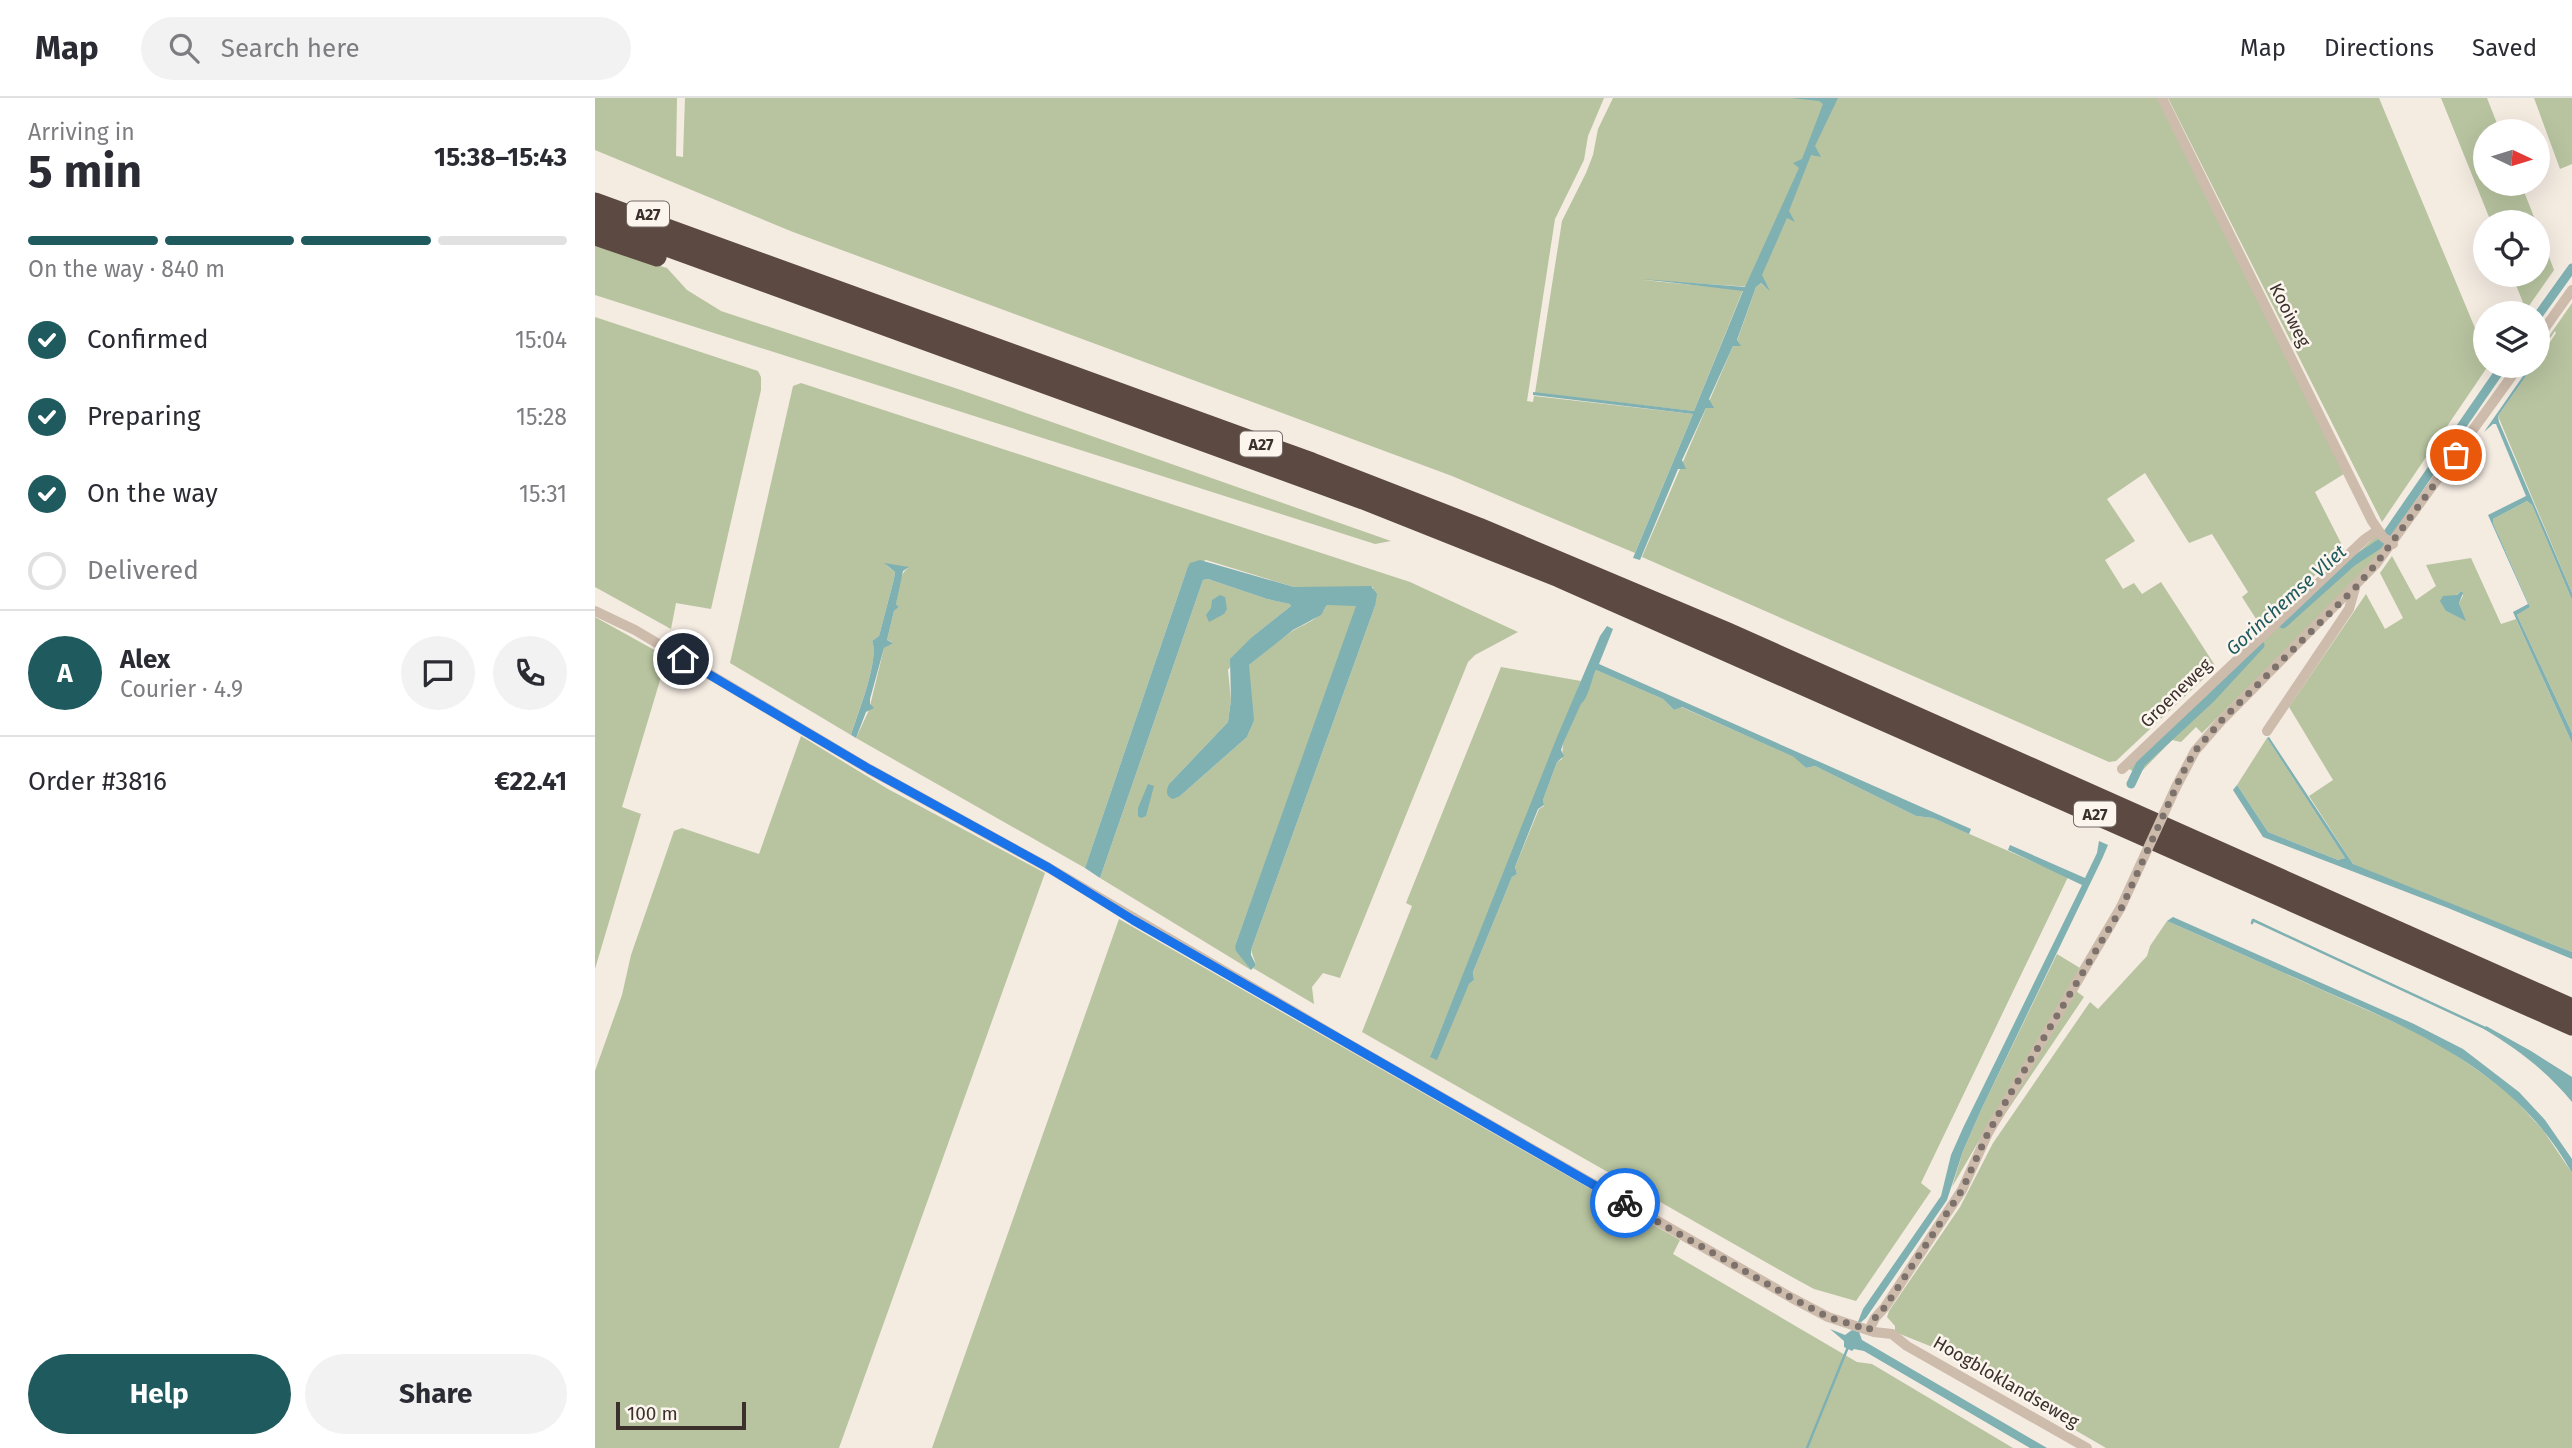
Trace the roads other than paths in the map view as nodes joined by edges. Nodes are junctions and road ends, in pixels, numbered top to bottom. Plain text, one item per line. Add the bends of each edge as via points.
1 (2162, 98) edge
2 (595, 187) edge
3 (595, 202) edge
4 (595, 221) edge
5 (595, 236) edge
6 (700, 239) junction
7 (2572, 290) edge
8 (2550, 321) edge
9 (872, 322) junction
10 (2510, 378) edge
11 (2386, 537) junction
12 (2355, 588) junction
13 (595, 611) edge
14 (2267, 731) dead end
15 (2122, 769) dead end
16 (2572, 1007) edge
17 (2572, 1026) edge
18 (1866, 1329) junction
19 (2087, 1448) edge

1 - 11 street, Kooiweg
2 - 6 highway, A27
3 - 6 highway, A27
4 - 9 highway, A27
5 - 9 highway, A27
6 - 16 highway, A27 via 1479,527 1728,632
7 - 8 street
9 - 17 highway, A27 via 1351,496 1559,578
10 - 11 street, Groeneweg
11 - 12 street, Groeneweg
11 - 15 street, Groeneweg via 2355,549
12 - 14 street, Groeneweg via 2350,608
12 - 18 street, Groeneweg, bridge via 2195,751 2122,907 2030,1058 1962,1190
13 - 18 street, Hoogbloklandseweg via 1792,1298 1828,1317
18 - 19 street, Hoogbloklandseweg via 1892,1334

